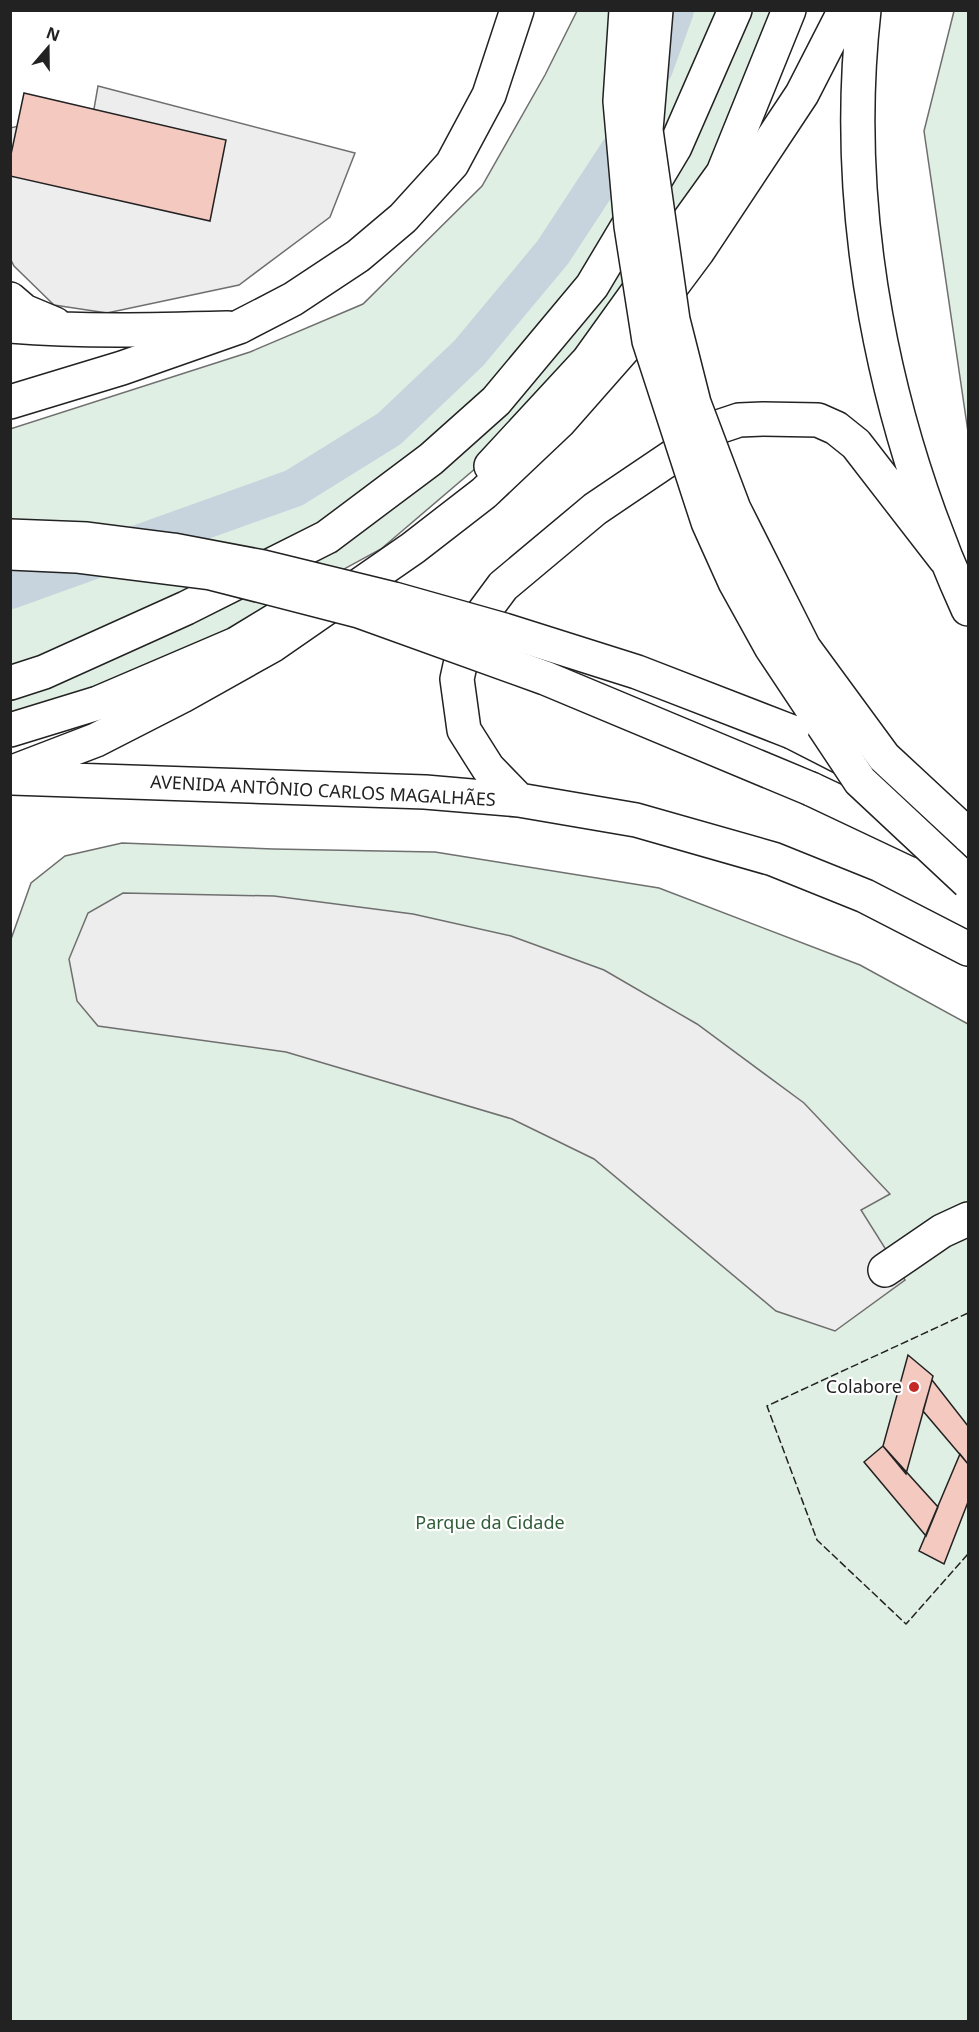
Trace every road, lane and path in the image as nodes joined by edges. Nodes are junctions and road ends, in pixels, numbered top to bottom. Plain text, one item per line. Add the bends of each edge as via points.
1 (518, 10) edge
2 (626, 10) edge
3 (656, 10) edge
4 (735, 10) edge
5 (789, 10) edge
6 (845, 10) edge
7 (864, 10) edge
8 (10, 299) edge
9 (10, 326) edge
10 (238, 327) junction
11 (70, 331) junction
12 (10, 402) edge
13 (10, 536) edge
14 (10, 553) edge
15 (945, 559) junction
16 (969, 609) edge
17 (10, 683) edge
18 (10, 730) edge
19 (10, 776) edge
20 (519, 800) junction
21 (969, 822) edge
22 (969, 835) edge
23 (969, 864) edge
24 (969, 882) edge
25 (969, 949) edge
26 (969, 1219) edge
27 (885, 1270) dead end

1 - 10 main road via 489,95 452,164 403,219 358,256 293,299
2 - 24 main road, bridge via 620,101 631,226 649,341 708,522 771,647 860,781
3 - 22 main road, bridge via 646,130 672,320 698,414 734,509 804,648 884,757
4 - 17 main road via 675,147 592,286 496,401 432,459 327,537 186,608 44,672
5 - 18 main road via 723,173 588,361 500,459 401,543 236,644 99,704
6 - 19 main road via 802,94 698,251 633,338 566,414 484,493 413,548 273,645 96,740
7 - 15 main road via 857,110 862,210 872,296 890,386
8 - 11 main road via 24,311
9 - 11 main road
10 - 11 main road
10 - 12 main road
13 - 21 main road, bridge via 87,539 263,567 504,630 637,672 792,732
14 - 23 main road, bridge via 76,556 211,573 359,611 545,678 811,789
15 - 16 main road
15 - 20 main road via 856,444 836,428 818,420 763,419 740,420 715,428 595,508 503,586 464,647 457,679 464,730 488,768
19 - 20 main road, AVENIDA ANTÔNIO CARLOS MAGALHÃES via 425,792
20 - 25 main road, AVENIDA ANTÔNIO CARLOS MAGALHÃES via 636,820 773,859 865,896
26 - 27 main road via 942,1231

